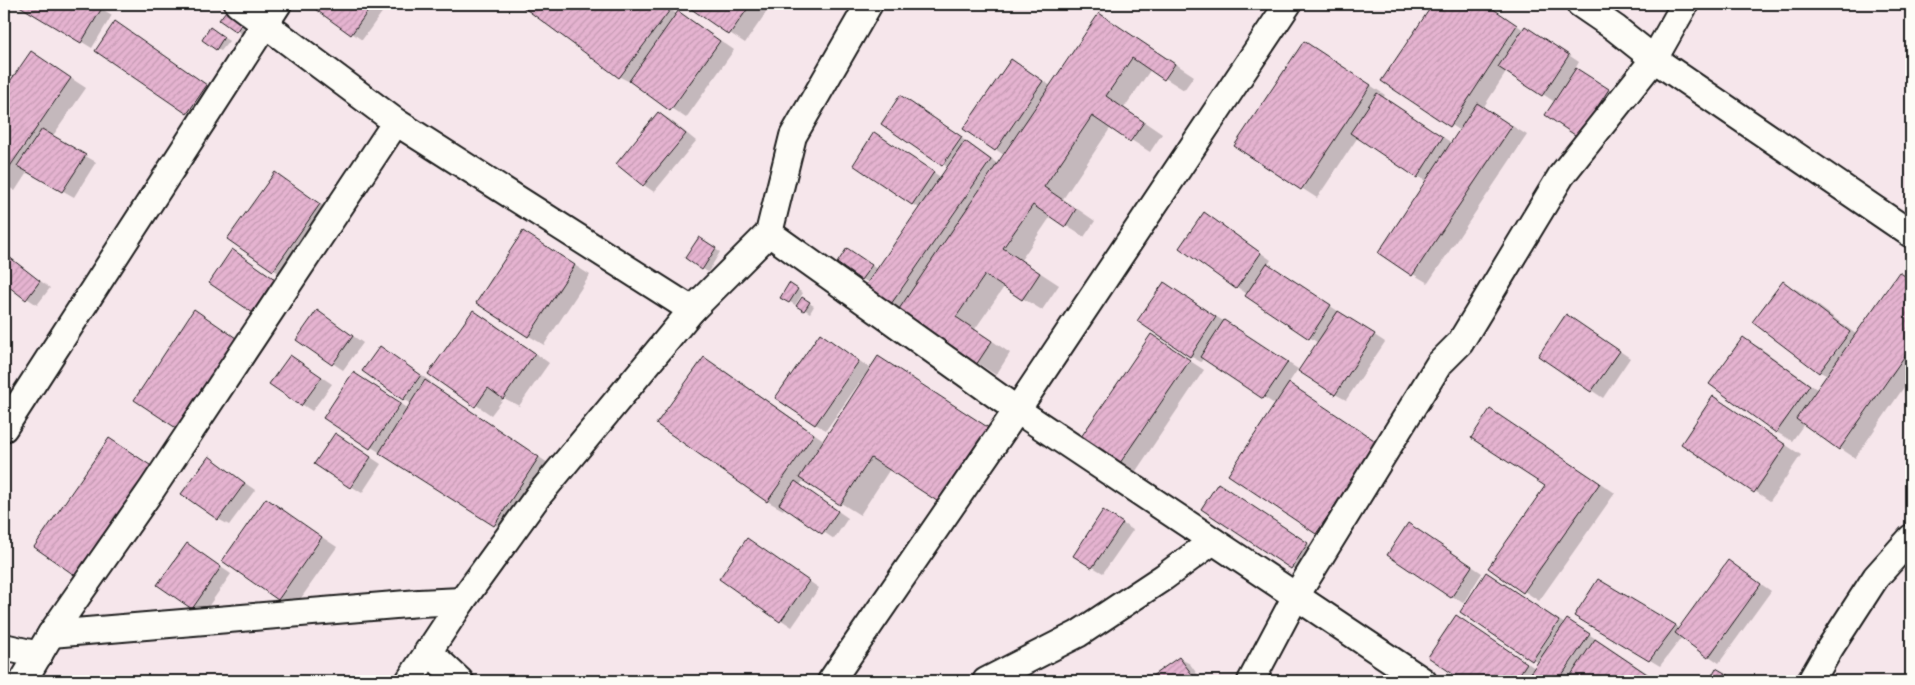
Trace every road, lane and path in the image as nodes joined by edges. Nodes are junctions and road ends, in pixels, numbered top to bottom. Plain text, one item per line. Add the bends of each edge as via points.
1 (238, 4) edge
2 (869, 4) edge
3 (1288, 4) edge
4 (1580, 4) edge
5 (1685, 4) edge
6 (272, 13) edge
7 (1654, 59) junction
8 (396, 122) junction
9 (769, 233) junction
10 (1911, 234) edge
11 (692, 310) junction
12 (1018, 410) junction
13 (4, 428) edge
14 (1911, 538) edge
15 (1213, 541) junction
16 (1296, 596) junction
17 (462, 602) junction
18 (45, 644) junction
19 (4, 647) edge
20 (428, 651) junction
21 (23, 681) edge
22 (409, 681) edge
23 (460, 681) edge
24 (831, 681) edge
25 (986, 681) edge
26 (1251, 681) edge
27 (1423, 681) edge
28 (1811, 681) edge

1 - 6 street
2 - 9 street via 793,136
3 - 12 street
4 - 7 street
5 - 7 street
6 - 8 street
6 - 13 street
7 - 10 street
7 - 16 street via 1561,176 1460,343 1439,364
8 - 11 street
8 - 18 street
9 - 11 street
9 - 12 street
11 - 17 street via 538,496
12 - 15 street
12 - 24 street
14 - 28 street via 1876,578
15 - 16 street
15 - 25 street via 1078,634
16 - 26 street
16 - 27 street
17 - 18 street via 409,604
17 - 20 street
18 - 19 street
18 - 21 street
20 - 22 street
20 - 23 street

